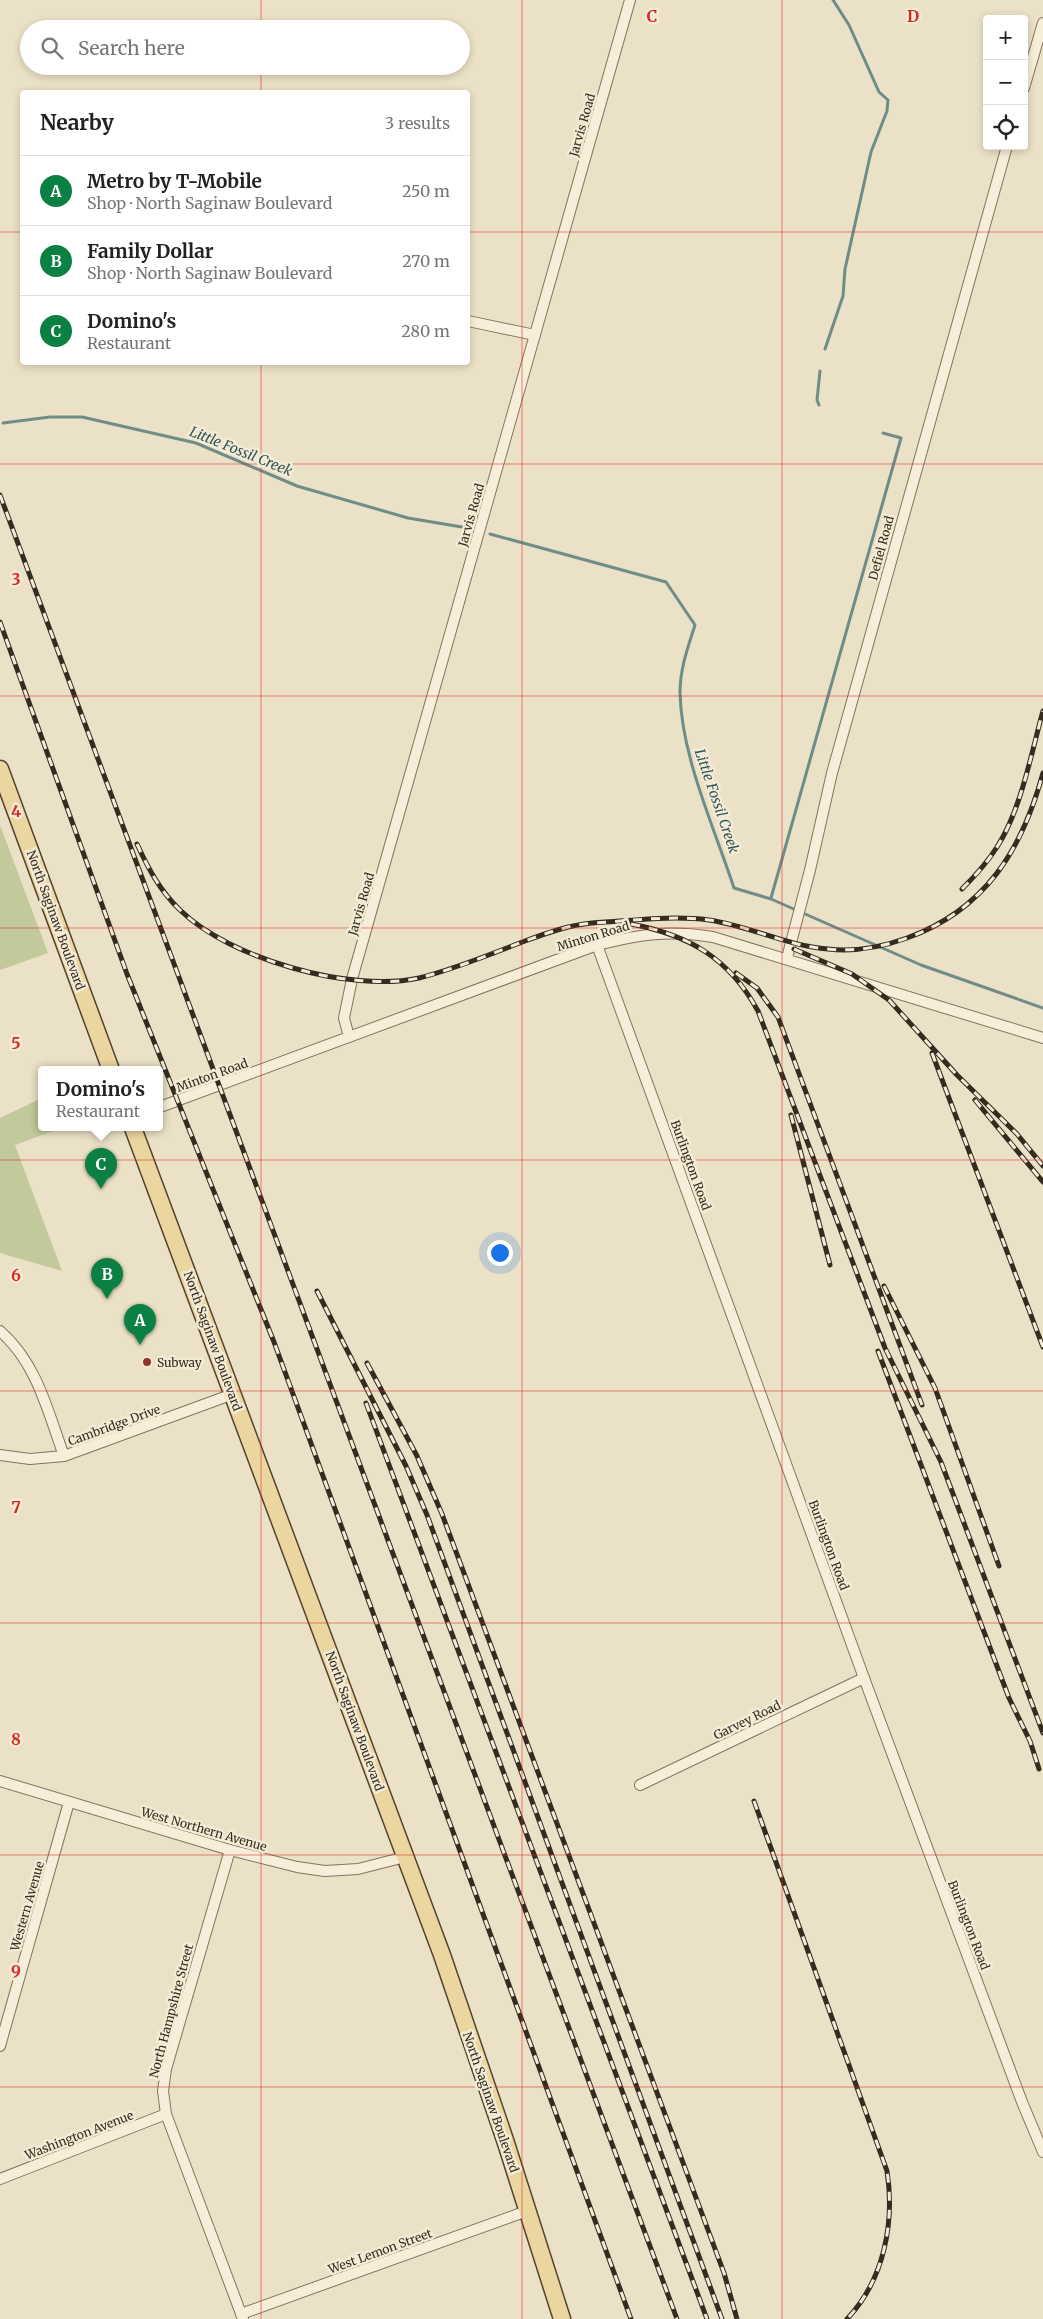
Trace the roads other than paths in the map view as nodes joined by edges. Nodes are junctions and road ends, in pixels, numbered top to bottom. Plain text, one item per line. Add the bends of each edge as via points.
1 (630, 0) edge
2 (1043, 23) edge
3 (1028, 74) edge
4 (1006, 150) edge
5 (470, 321) edge
6 (535, 335) junction
7 (0, 770) edge
8 (597, 945) junction
9 (787, 958) junction
10 (349, 1037) junction
11 (1043, 1038) edge
12 (110, 1066) edge
13 (163, 1106) edge
14 (134, 1131) edge
15 (0, 1331) edge
16 (233, 1394) junction
17 (0, 1455) edge
18 (64, 1456) junction
19 (864, 1678) junction
20 (0, 1781) edge
21 (640, 1785) dead end
22 (69, 1802) junction
23 (230, 1850) junction
24 (405, 1857) junction
25 (0, 2046) edge
26 (166, 2114) junction
27 (1043, 2152) edge
28 (0, 2179) edge
29 (528, 2211) junction
30 (242, 2317) edge
31 (562, 2319) edge

1 - 6 street, Jarvis Road
2 - 3 street
4 - 9 street, Defiel Road via 832,773
5 - 6 street
6 - 10 street, Jarvis Road via 352,979 344,1018
7 - 12 main road, North Saginaw Boulevard
8 - 9 street, Minton Road via 632,936 688,933
8 - 10 street, Minton Road
8 - 19 street, Burlington Road
9 - 11 street, Minton Road
10 - 13 street, Minton Road
14 - 16 main road, North Saginaw Boulevard
15 - 18 street via 35,1374
16 - 18 street, Cambridge Drive
16 - 24 main road, North Saginaw Boulevard
17 - 18 street, Cambridge Drive via 30,1459
19 - 21 street, Garvey Road
19 - 27 street, Burlington Road
20 - 22 street, West Northern Avenue
22 - 23 street, West Northern Avenue
22 - 25 street, Western Avenue
23 - 24 street, West Northern Avenue via 285,1865 324,1871 358,1869
23 - 26 street, North Hampshire Street via 166,2069 163,2091
24 - 29 main road, North Saginaw Boulevard via 442,1955
26 - 28 street, Washington Avenue
26 - 30 street, North Hampshire Street
29 - 30 street, West Lemon Street
29 - 31 main road, North Saginaw Boulevard

